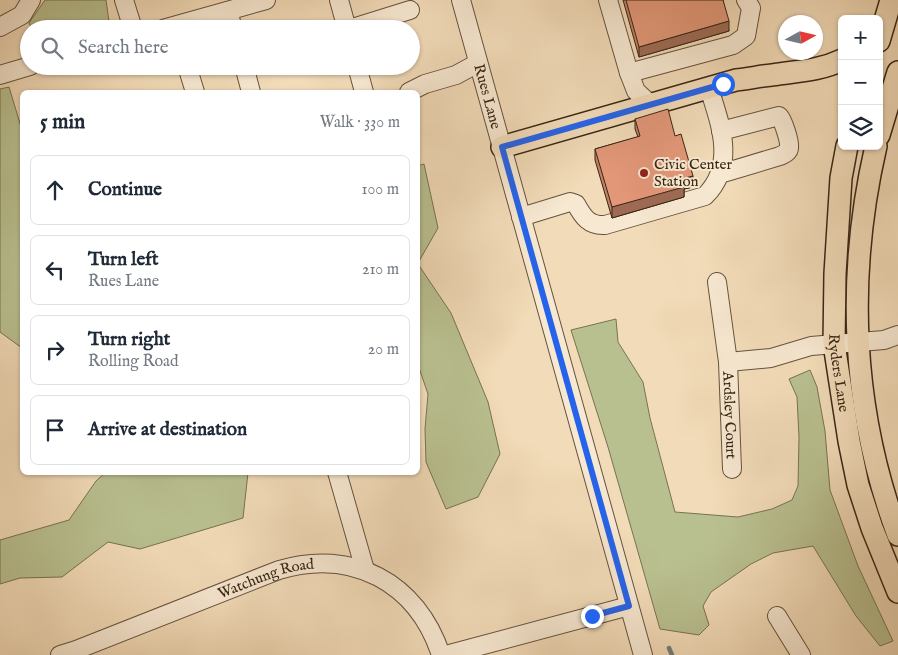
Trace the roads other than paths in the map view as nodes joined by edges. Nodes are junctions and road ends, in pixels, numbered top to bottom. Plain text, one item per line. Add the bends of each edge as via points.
1 (30, 0) edge
2 (124, 0) edge
3 (266, 0) edge
4 (339, 0) edge
5 (461, 0) edge
6 (608, 0) edge
7 (746, 0) edge
8 (891, 0) edge
9 (410, 10) dead end
10 (228, 11) junction
11 (130, 20) edge
12 (198, 20) edge
13 (230, 20) edge
14 (345, 20) edge
15 (377, 20) edge
16 (883, 25) edge
17 (0, 27) edge
18 (838, 62) edge
19 (478, 63) junction
20 (20, 69) edge
21 (898, 72) edge
22 (629, 73) junction
23 (0, 75) edge
24 (190, 75) edge
25 (246, 75) edge
26 (359, 75) edge
27 (709, 88) junction
28 (194, 90) edge
29 (250, 90) edge
30 (363, 90) edge
31 (413, 90) edge
32 (651, 105) junction
33 (883, 121) edge
34 (721, 131) junction
35 (502, 147) junction
36 (846, 150) edge
37 (875, 150) edge
38 (720, 174) junction
39 (520, 217) junction
40 (716, 282) dead end
41 (898, 336) edge
42 (857, 343) junction
43 (834, 344) junction
44 (728, 362) junction
45 (732, 469) dead end
46 (338, 475) edge
47 (898, 535) edge
48 (365, 570) junction
49 (898, 592) edge
50 (629, 606) junction
51 (777, 616) dead end
52 (60, 655) edge
53 (441, 655) edge
54 (446, 655) edge
55 (643, 655) edge
56 (800, 655) edge

1 - 17 street via 22,15
2 - 11 street
3 - 10 street
4 - 14 street
5 - 19 street, Rues Lane
6 - 22 street
7 - 22 street via 751,8 746,36 733,45
8 - 16 main road
9 - 15 street
10 - 12 street
10 - 13 street
18 - 27 main road via 828,67 736,80
19 - 31 street
19 - 35 street, Rues Lane
20 - 23 street
21 - 33 main road
22 - 32 street via 636,91
24 - 28 street
25 - 29 street
26 - 30 street
27 - 32 main road
27 - 34 street
32 - 35 main road
34 - 38 street via 724,145
34 - 38 street via 778,116 783,121 789,147 784,154
35 - 39 street, Rues Lane
36 - 43 main road, Ryders Lane via 841,178
37 - 42 main road, Ryders Lane via 860,230
38 - 39 street via 713,188 704,196 605,225 591,223 583,217 576,204 570,202
39 - 50 street, Rues Lane
40 - 44 street, Ardsley Court
41 - 42 street, Ardsley Court
42 - 43 street, Ardsley Court
42 - 47 main road, Ryders Lane via 861,384 878,470
43 - 44 street, Ardsley Court via 811,346 771,358
43 - 49 main road, Ryders Lane via 858,485
44 - 45 street, Ardsley Court
46 - 48 street
48 - 52 street, Watchung Road via 330,563 291,566
48 - 53 street, Watchung Road via 410,600 426,620
50 - 54 street
50 - 55 street, Rues Lane
51 - 56 street

